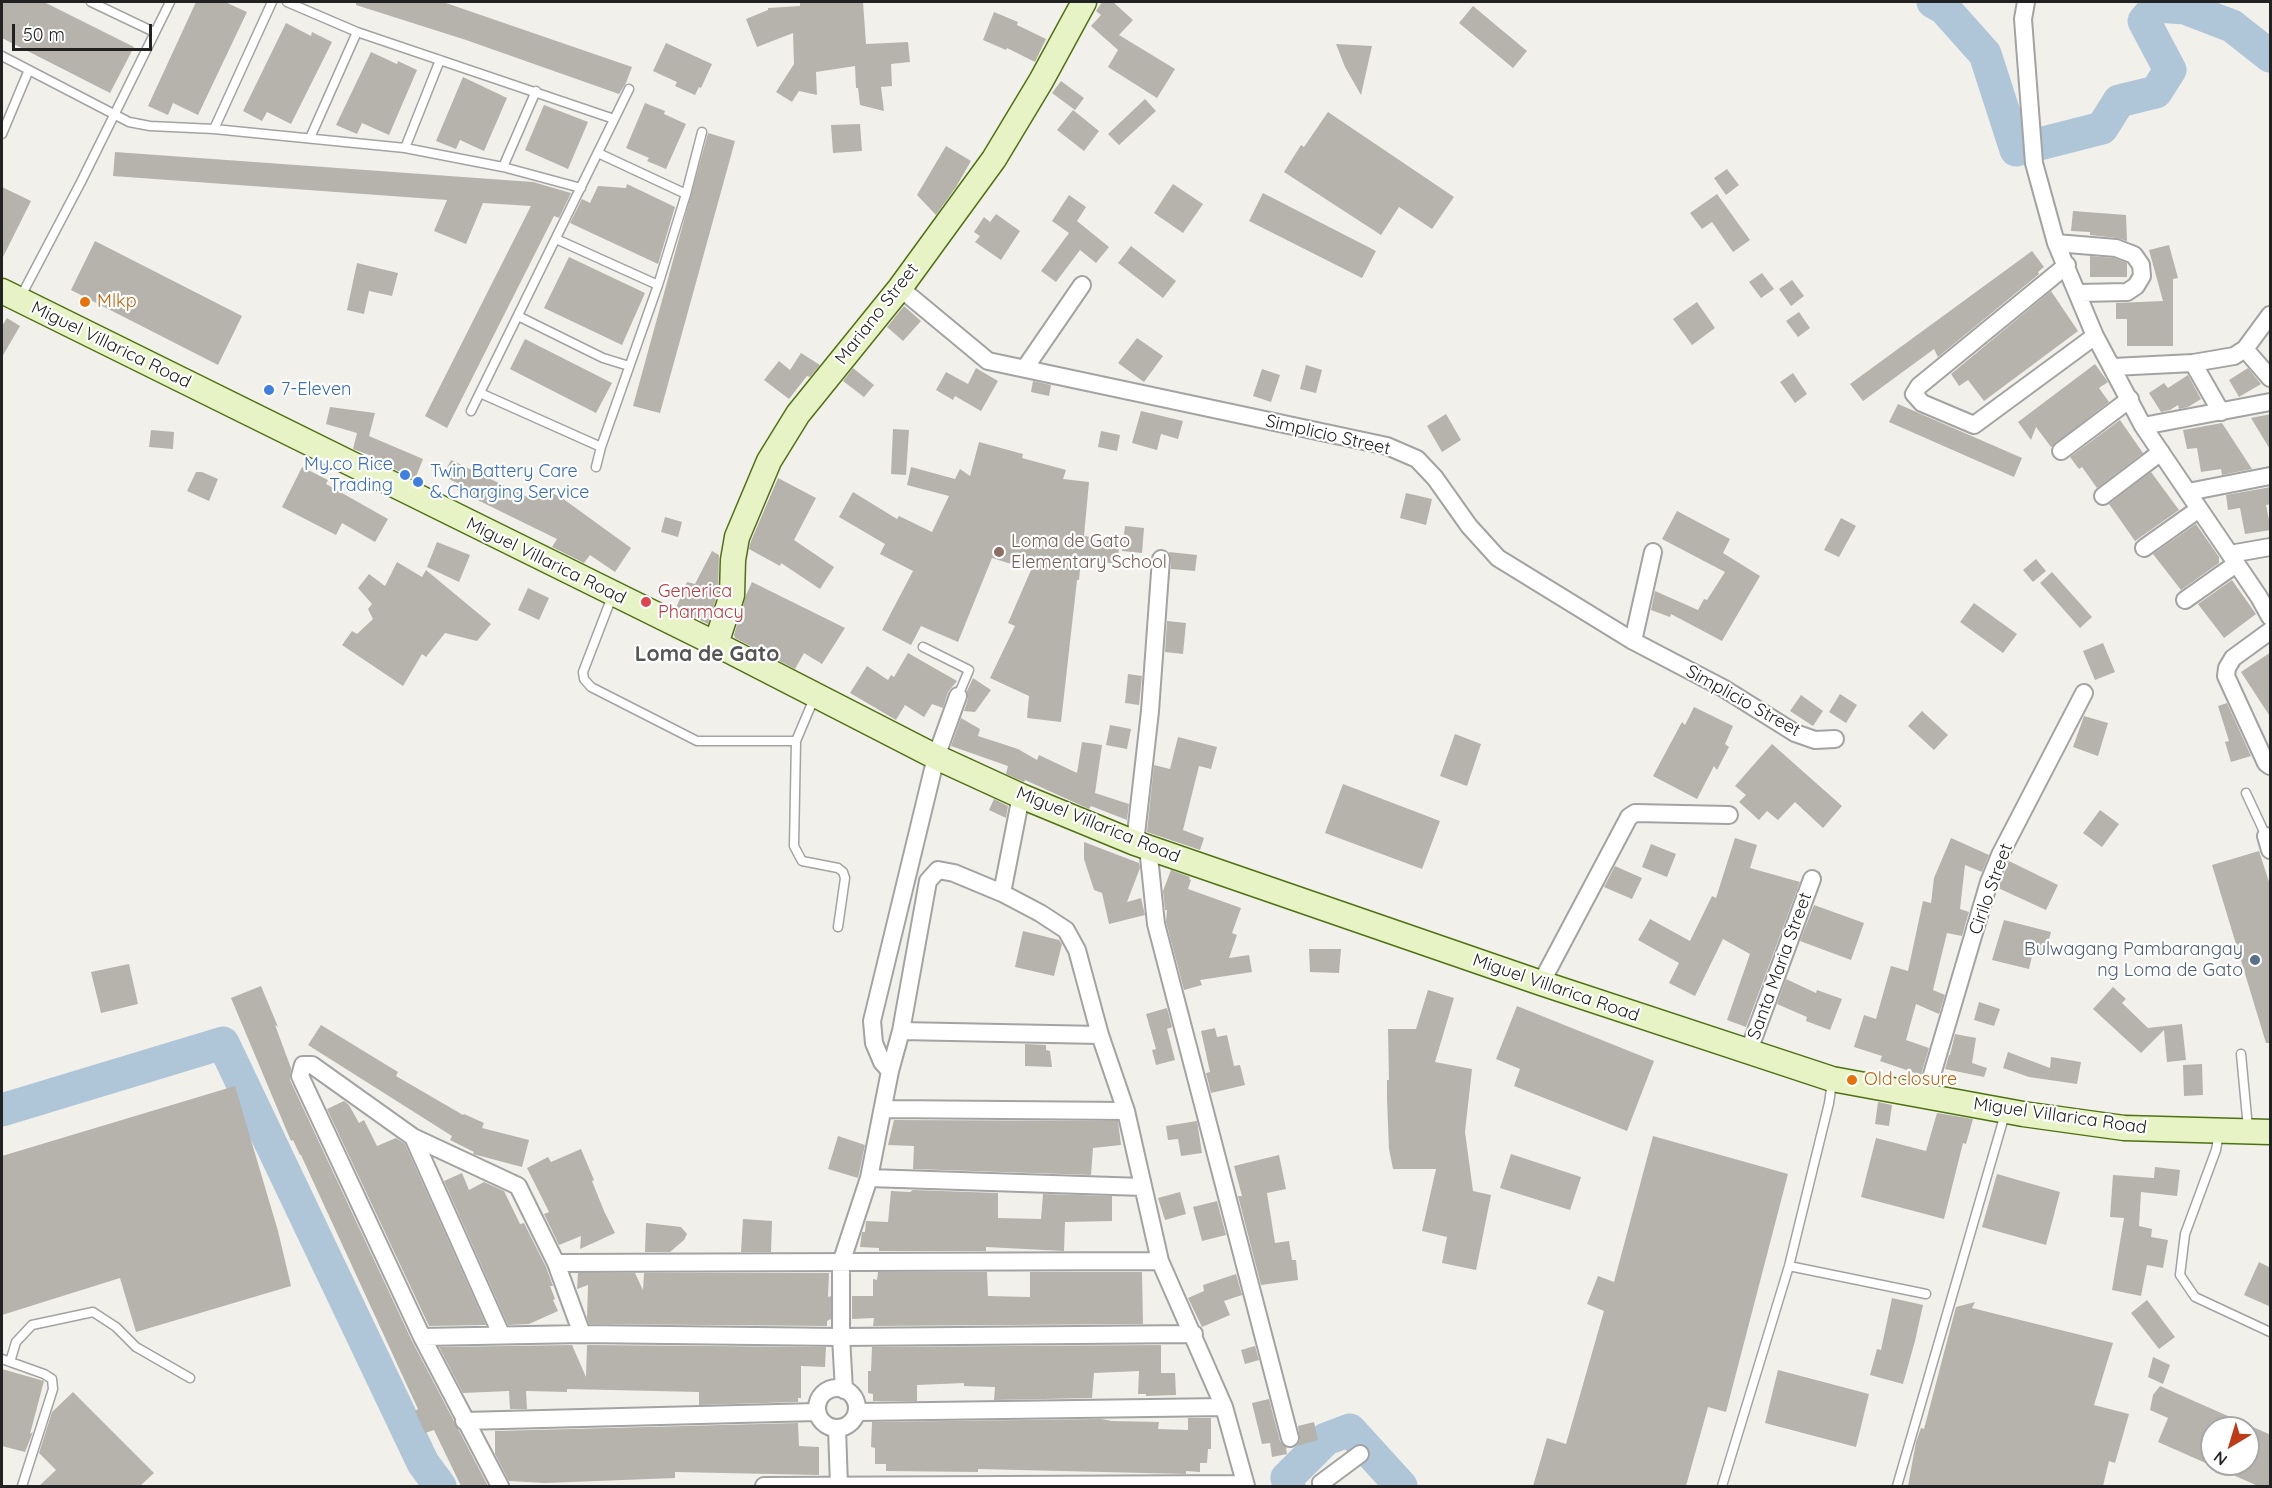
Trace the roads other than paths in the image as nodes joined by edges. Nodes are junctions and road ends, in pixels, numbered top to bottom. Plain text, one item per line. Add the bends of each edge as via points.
1 (91, 2) edge
2 (170, 2) edge
3 (272, 2) edge
4 (287, 2) edge
5 (1084, 2) edge
6 (2026, 2) edge
7 (154, 32) junction
8 (357, 32) junction
9 (2, 56) edge
10 (440, 60) junction
11 (28, 72) junction
12 (629, 89) dead end
13 (536, 91) junction
14 (114, 116) junction
15 (614, 119) junction
16 (214, 129) junction
17 (702, 132) dead end
18 (2, 134) edge
19 (310, 138) junction
20 (405, 148) junction
21 (598, 153) junction
22 (503, 167) junction
23 (581, 188) junction
24 (686, 194) junction
25 (556, 239) junction
26 (2056, 243) junction
27 (2067, 265) junction
28 (658, 285) junction
29 (1082, 285) dead end
30 (900, 288) junction
31 (2079, 293) junction
32 (10, 296) edge
33 (2271, 315) edge
34 (518, 316) junction
35 (2095, 336) junction
36 (2245, 349) junction
37 (2193, 363) junction
38 (629, 366) junction
39 (1025, 368) junction
40 (2113, 368) junction
41 (2271, 378) edge
42 (480, 393) junction
43 (2130, 399) junction
44 (2271, 402) edge
45 (471, 411) dead end
46 (2221, 412) junction
47 (2143, 426) junction
48 (601, 447) junction
49 (2061, 451) dead end
50 (2161, 452) junction
51 (596, 467) dead end
52 (2271, 476) edge
53 (2188, 492) junction
54 (2103, 496) dead end
55 (2199, 509) junction
56 (2271, 547) edge
57 (2144, 548) dead end
58 (1653, 552) dead end
59 (1161, 559) dead end
60 (2233, 559) junction
61 (614, 594) junction
62 (2185, 600) dead end
63 (2271, 617) edge
64 (2271, 631) edge
65 (1633, 641) junction
66 (716, 644) junction
67 (922, 647) dead end
68 (2084, 693) dead end
69 (816, 694) junction
70 (958, 696) joint
71 (1835, 739) dead end
72 (796, 741) junction
73 (936, 756) junction
74 (2271, 766) edge
75 (2246, 793) dead end
76 (1021, 796) junction
77 (1729, 815) dead end
78 (2268, 843) edge
79 (1142, 845) junction
80 (1812, 879) dead end
81 (1002, 893) junction
82 (838, 927) dead end
83 (1540, 984) junction
84 (901, 1031) junction
85 (1100, 1035) junction
86 (1748, 1053) junction
87 (2241, 1054) dead end
88 (890, 1071) junction
89 (1832, 1079) junction
90 (1926, 1095) junction
91 (883, 1109) junction
92 (1126, 1111) junction
93 (2006, 1111) junction
94 (2219, 1132) junction
95 (2260, 1132) edge
96 (413, 1137) junction
97 (869, 1178) junction
98 (1143, 1187) junction
99 (1160, 1261) junction
100 (556, 1263) junction
101 (841, 1263) junction
102 (1789, 1266) junction
103 (1926, 1294) dead end
104 (2271, 1332) edge
105 (501, 1334) junction
106 (582, 1334) junction
107 (1194, 1334) junction
108 (422, 1337) junction
109 (841, 1337) junction
110 (6, 1360) edge
111 (190, 1378) dead end
112 (844, 1390) junction
113 (1224, 1407) junction
114 (818, 1412) junction
115 (857, 1412) junction
116 (464, 1421) junction
117 (837, 1428) junction
118 (1290, 1438) dead end
119 (1360, 1454) dead end
120 (1246, 1485) edge
121 (22, 1486) edge
122 (500, 1486) edge
123 (764, 1486) edge
124 (839, 1486) edge
125 (1323, 1486) edge
126 (1722, 1486) edge
127 (1897, 1486) edge

1 - 7 lane
2 - 7 lane
3 - 16 lane
4 - 8 lane
5 - 30 main road, Mariano Street via 994,159
6 - 26 street via 2023,19 2034,163
7 - 14 lane
8 - 10 lane
8 - 19 lane
9 - 11 lane
10 - 13 lane
10 - 20 lane
11 - 14 lane
11 - 18 lane
12 - 15 lane
13 - 15 lane
13 - 22 lane
14 - 16 lane via 150,126
14 - 32 lane
15 - 21 lane
16 - 19 lane
17 - 24 lane
19 - 20 lane
20 - 22 lane
21 - 23 lane
21 - 24 lane
22 - 23 lane
23 - 25 lane
24 - 28 lane
25 - 28 lane
25 - 34 lane
26 - 27 street
26 - 31 street via 2115,248 2134,255 2141,265 2142,276 2127,292
27 - 31 street
27 - 35 street via 1914,394 1922,403 1974,425
28 - 38 lane
29 - 39 street
30 - 39 street, Simplicio Street via 988,361
30 - 66 main road, Mariano Street via 798,414 769,461 737,537 732,595
31 - 35 street
32 - 61 main road, Miguel Villarica Road
33 - 36 street
34 - 38 lane
34 - 42 lane
35 - 40 street
36 - 37 street via 2234,356
36 - 41 street
37 - 40 street
37 - 46 street
38 - 48 lane
39 - 65 street, Simplicio Street via 1387,446 1417,459 1498,558
40 - 43 street
42 - 45 lane
42 - 48 lane
43 - 47 street
43 - 49 street
44 - 46 street
46 - 47 street
47 - 50 street
48 - 51 lane
50 - 53 street
50 - 54 street
52 - 53 street
53 - 55 street
55 - 57 street
55 - 60 street
56 - 60 street
58 - 65 street
59 - 79 street
60 - 62 street
60 - 63 street
61 - 66 main road, Miguel Villarica Road
61 - 72 lane via 584,672 591,687 697,741
64 - 74 street via 2233,658 2226,676 2266,763
65 - 71 street, Simplicio Street via 1723,688 1795,733 1815,740
66 - 69 main road, Miguel Villarica Road
67 - 70 lane via 969,670
68 - 90 street, Cirilo Street via 1989,882
69 - 72 lane
69 - 73 main road, Miguel Villarica Road
70 - 73 street
72 - 82 lane via 794,846 802,861 843,872
73 - 76 main road, Miguel Villarica Road
73 - 88 street via 872,1021 874,1043
75 - 78 lane
76 - 79 main road, Miguel Villarica Road
76 - 81 street
77 - 83 street via 1635,813 1629,817
79 - 83 main road, Miguel Villarica Road
79 - 118 street via 1156,924
80 - 86 street, Santa Maria Street
81 - 84 street via 938,870 928,881
81 - 85 street via 1066,930 1077,950
83 - 86 main road, Miguel Villarica Road
84 - 85 street
84 - 88 street
85 - 92 street
86 - 89 main road, Miguel Villarica Road
87 - 95 lane
88 - 91 street
89 - 90 main road, Miguel Villarica Road
89 - 102 lane
90 - 93 main road, Miguel Villarica Road
91 - 92 street
91 - 97 street
92 - 98 street
93 - 94 main road, Miguel Villarica Road via 2124,1128
93 - 127 lane
94 - 95 main road, Miguel Villarica Road
94 - 104 lane via 2185,1234 2180,1275 2194,1297
96 - 100 street via 519,1186
96 - 105 street
96 - 108 street via 312,1065 303,1065 300,1076
97 - 98 street
97 - 101 street
98 - 99 street
99 - 101 street
99 - 107 street
100 - 101 street
100 - 106 street
101 - 109 street
102 - 103 lane
102 - 126 lane
105 - 106 street
105 - 108 street
106 - 109 street
107 - 109 street
107 - 113 street
108 - 116 street
109 - 112 street
110 - 111 lane via 32,1325 93,1312 136,1347
110 - 121 lane via 52,1379 53,1389
112 - 114 street via 830,1389 824,1393 817,1405
112 - 115 street via 854,1398
113 - 115 street
113 - 120 street
114 - 116 street
114 - 117 street via 824,1424
115 - 117 street via 850,1424
116 - 122 street
117 - 124 street
119 - 125 street
120 - 124 street
123 - 124 street

